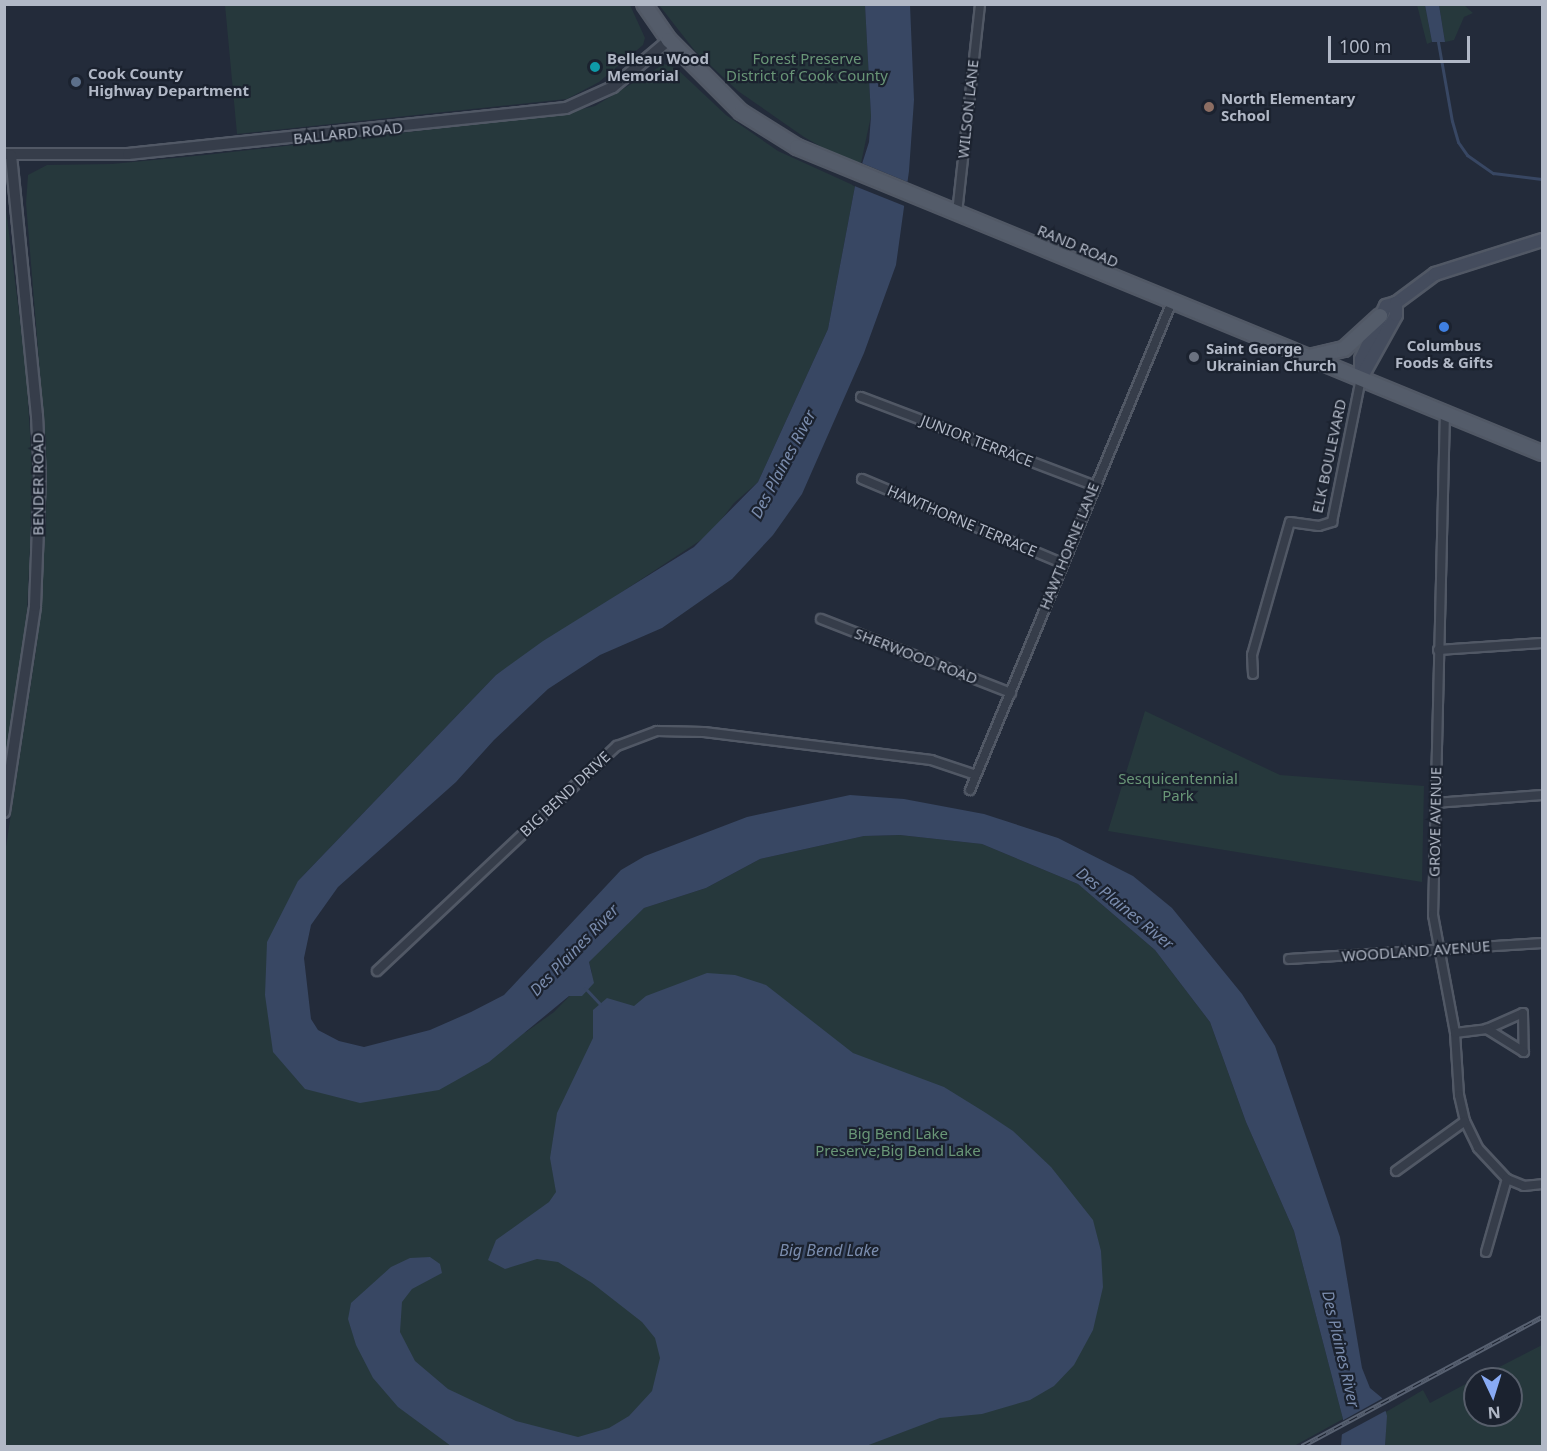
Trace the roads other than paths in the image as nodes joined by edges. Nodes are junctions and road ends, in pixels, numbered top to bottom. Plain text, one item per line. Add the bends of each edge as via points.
1 (644, 4) edge
2 (980, 4) edge
3 (669, 40) junction
4 (8, 154) edge
5 (957, 213) junction
6 (1542, 240) edge
7 (1396, 303) junction
8 (1171, 304) junction
9 (1380, 316) junction
10 (1307, 357) junction
11 (1361, 378) junction
12 (861, 397) dead end
13 (1445, 411) junction
14 (1542, 453) edge
15 (862, 479) dead end
16 (1093, 485) junction
17 (1062, 563) junction
18 (821, 619) dead end
19 (1542, 643) edge
20 (1438, 650) junction
21 (1253, 674) dead end
22 (1011, 693) junction
23 (976, 775) junction
24 (970, 789) dead end
25 (1542, 795) edge
26 (1435, 803) junction
27 (4, 812) edge
28 (1542, 942) edge
29 (1442, 949) junction
30 (1289, 959) dead end
31 (377, 971) dead end
32 (1487, 1029) junction
33 (1455, 1032) junction
34 (1465, 1121) junction
35 (1396, 1172) dead end
36 (1507, 1179) junction
37 (1542, 1183) edge
38 (1486, 1252) dead end

1 - 3 main road, RAND ROAD
2 - 5 street, WILSON LANE
3 - 4 street, BALLARD ROAD via 613,87 566,108 128,154
3 - 5 main road, RAND ROAD via 741,112 797,147
4 - 27 street, BENDER ROAD via 37,416 39,526 33,626
5 - 8 main road, RAND ROAD
6 - 7 main road, ELK BOULEVARD via 1435,274
7 - 9 main road, ELK BOULEVARD via 1386,306
7 - 11 main road, ELK BOULEVARD via 1396,315
8 - 10 main road, RAND ROAD
8 - 16 street, HAWTHORNE LANE
9 - 10 main road via 1344,349
9 - 11 main road, ELK BOULEVARD via 1361,359
10 - 11 main road, RAND ROAD
11 - 13 main road, RAND ROAD
11 - 21 street, ELK BOULEVARD via 1332,522 1319,526 1290,522 1252,655
12 - 16 street, JUNIOR TERRACE
13 - 14 main road, RAND ROAD
13 - 20 street, GROVE AVENUE
15 - 17 street, HAWTHORNE TERRACE
16 - 17 street, HAWTHORNE LANE
17 - 22 street, HAWTHORNE LANE
18 - 22 street, SHERWOOD ROAD
19 - 20 street
20 - 26 street, GROVE AVENUE
22 - 23 street, HAWTHORNE LANE
23 - 24 street, HAWTHORNE LANE
23 - 31 street, BIG BEND DRIVE via 931,760 704,732 657,731 617,746
25 - 26 street
26 - 29 street, GROVE AVENUE via 1433,915
28 - 29 street, WOODLAND AVENUE
29 - 30 street, WOODLAND AVENUE
29 - 33 street, GROVE AVENUE
32 - 32 street via 1522,1012 1524,1052 1496,1035
32 - 33 street
33 - 34 street, GROVE AVENUE
34 - 35 street
34 - 36 street, GROVE AVENUE via 1478,1148
36 - 37 street via 1524,1186
36 - 38 street

